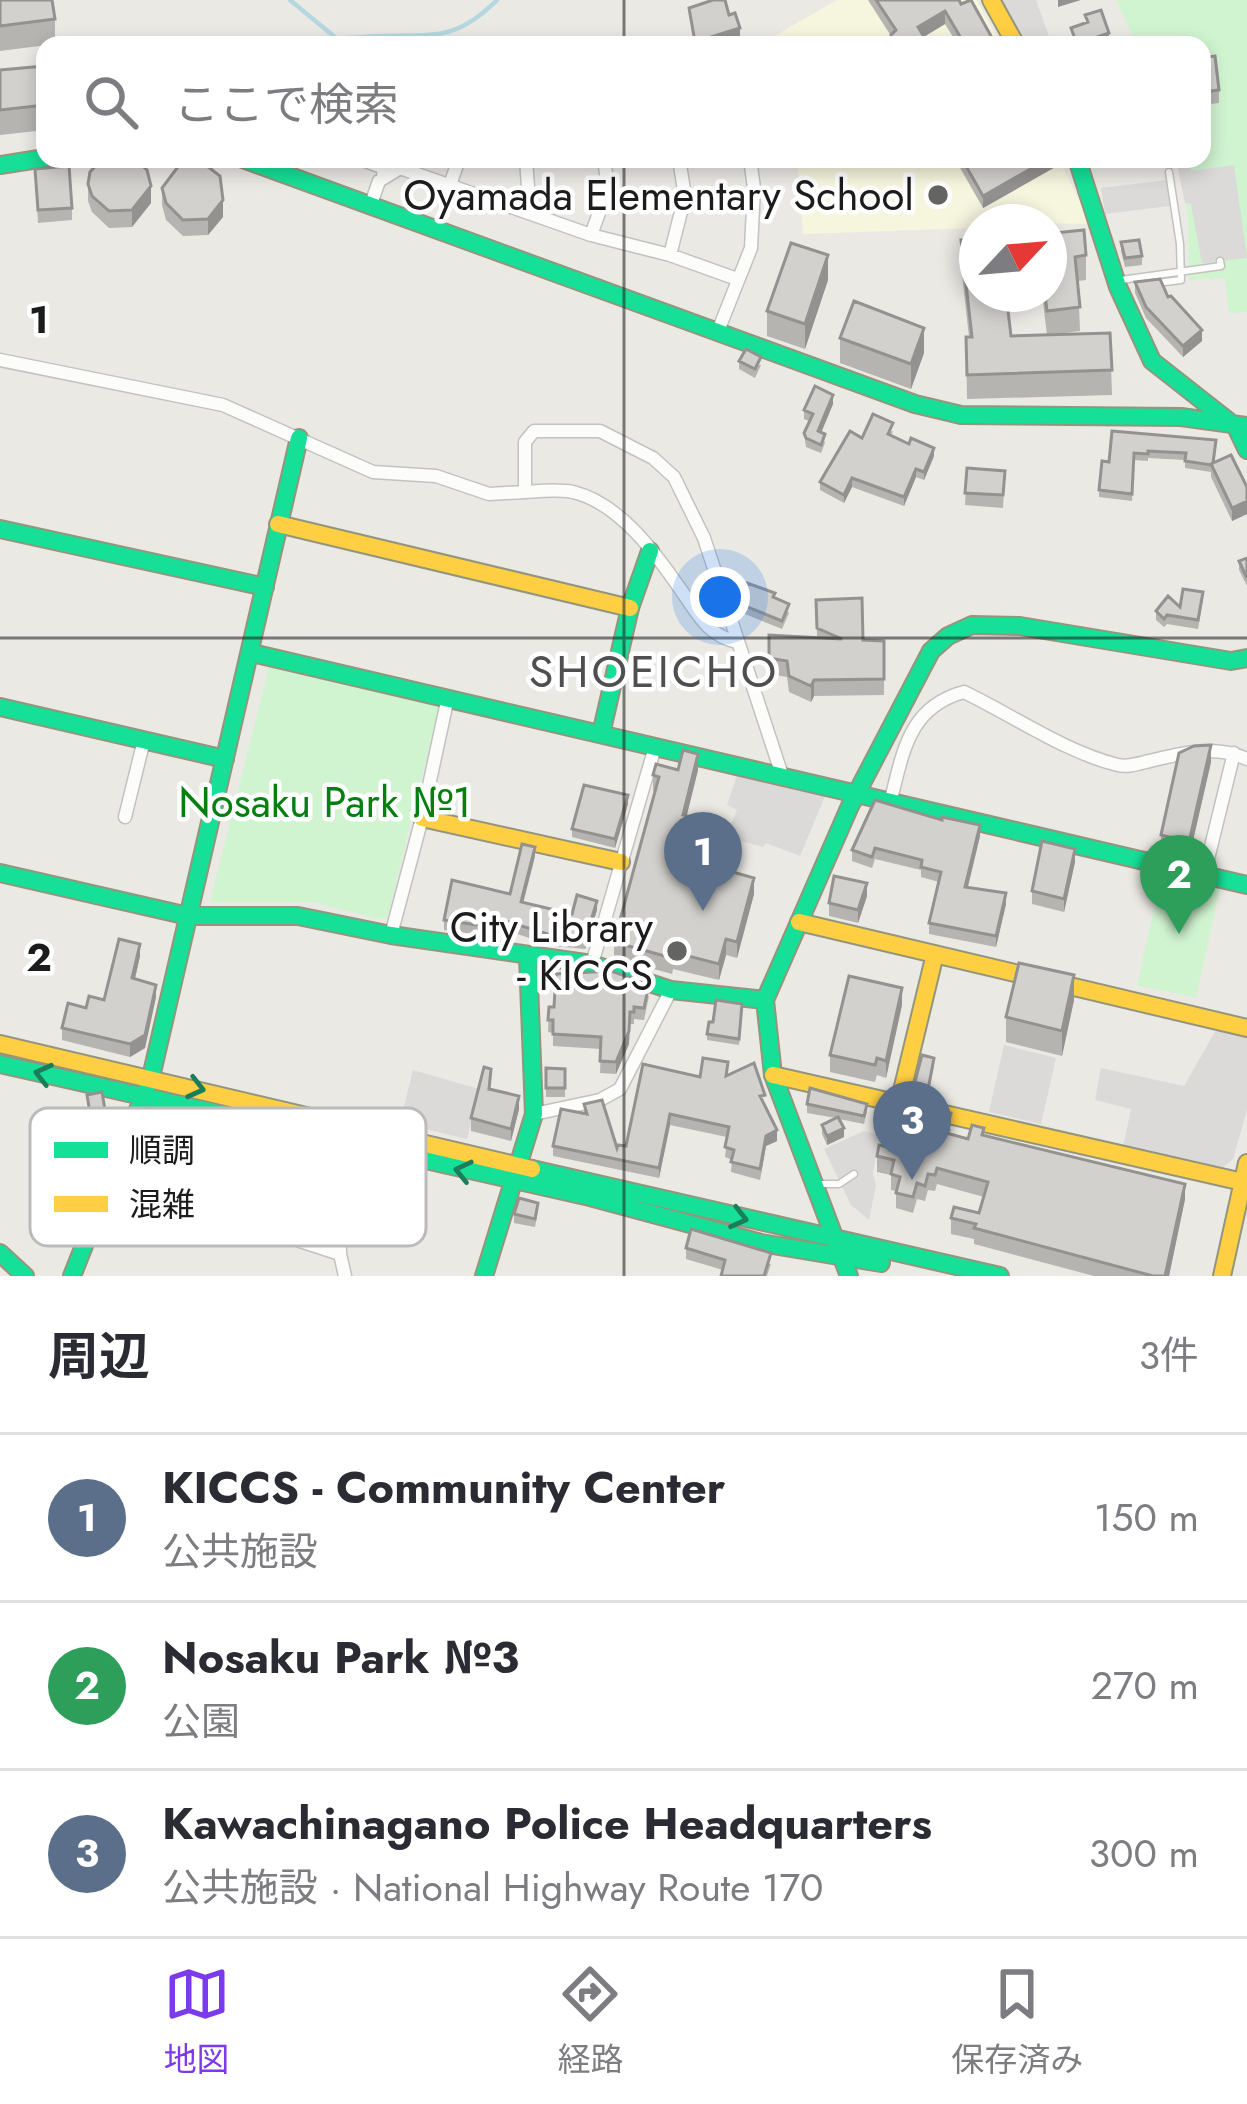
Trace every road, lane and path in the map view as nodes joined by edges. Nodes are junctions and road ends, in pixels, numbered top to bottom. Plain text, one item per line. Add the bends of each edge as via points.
1 (991, 0) edge
2 (1011, 36) edge
3 (36, 159) edge
4 (0, 165) edge
5 (268, 168) edge
6 (384, 168) edge
7 (456, 168) edge
8 (527, 168) edge
9 (605, 168) edge
10 (680, 168) edge
11 (752, 168) edge
12 (1080, 168) edge
13 (1169, 172) dead end
14 (383, 177) junction
15 (450, 185) junction
16 (370, 204) junction
17 (519, 209) junction
18 (592, 235) junction
19 (670, 255) junction
20 (1220, 261) dead end
21 (1181, 271) junction
22 (737, 279) junction
23 (1118, 284) junction
24 (718, 331) junction
25 (0, 360) edge
26 (1241, 427) edge
27 (299, 438) junction
28 (1247, 450) edge
29 (525, 492) junction
30 (278, 524) junction
31 (0, 529) edge
32 (650, 551) junction
33 (265, 587) junction
34 (630, 608) junction
35 (737, 641) junction
36 (252, 653) junction
37 (1247, 658) edge
38 (448, 697) junction
39 (0, 707) edge
40 (601, 734) junction
41 (144, 740) junction
42 (655, 747) junction
43 (1241, 756) edge
44 (226, 759) junction
45 (782, 775) junction
46 (855, 795) junction
47 (890, 802) junction
48 (124, 817) dead end
49 (422, 818) junction
50 (621, 862) junction
51 (0, 873) edge
52 (1204, 875) junction
53 (1247, 885) edge
54 (188, 916) junction
55 (799, 922) junction
56 (391, 934) junction
57 (935, 954) junction
58 (528, 956) junction
59 (592, 964) junction
60 (671, 990) junction
61 (765, 1000) junction
62 (1247, 1028) edge
63 (0, 1044) edge
64 (0, 1064) edge
65 (773, 1075) junction
66 (151, 1077) junction
67 (145, 1099) junction
68 (899, 1103) junction
69 (141, 1108) edge
70 (185, 1108) edge
71 (288, 1108) edge
72 (534, 1114) junction
73 (426, 1140) edge
74 (426, 1158) edge
75 (515, 1174) junction
76 (854, 1174) dead end
77 (1246, 1176) edge
78 (815, 1183) junction
79 (834, 1241) junction
80 (85, 1246) edge
81 (315, 1246) edge
82 (340, 1246) edge
83 (0, 1253) edge
84 (340, 1254) junction
85 (845, 1268) edge
86 (25, 1276) edge
87 (72, 1276) edge
88 (345, 1276) edge
89 (484, 1276) edge
90 (946, 1276) edge
91 (1000, 1276) edge
92 (1222, 1276) edge

1 - 2 main road
3 - 4 main road
5 - 16 main road
6 - 14 street
7 - 15 street
8 - 17 street
9 - 18 street via 608,188
10 - 19 street via 685,196
11 - 22 street via 751,248
12 - 23 main road
13 - 21 lane
14 - 15 street via 400,168
14 - 16 street
15 - 17 street
16 - 24 main road
17 - 18 street
18 - 19 street
19 - 22 street
20 - 21 lane
21 - 23 lane via 1181,280
22 - 24 street
23 - 26 main road via 1152,361
24 - 26 main road via 961,415 1181,417
25 - 27 street via 223,405
26 - 28 main road
27 - 29 street via 373,472 436,476 489,494
27 - 30 main road
29 - 32 street via 593,500
29 - 35 street via 525,442 534,431 600,431 653,458 674,477 704,538
30 - 33 main road
30 - 34 main road
31 - 33 main road
32 - 34 main road
32 - 35 street via 696,616
33 - 36 main road
34 - 40 main road
35 - 45 street
36 - 38 main road
36 - 44 main road
37 - 46 main road via 972,625 931,651
38 - 40 main road
38 - 49 street
39 - 41 main road
40 - 42 main road
41 - 44 main road
41 - 48 street
42 - 45 main road
42 - 50 street
43 - 47 street via 1194,750 1123,767 964,692 938,699 908,734
43 - 52 street
44 - 54 main road
45 - 46 main road
46 - 47 main road
46 - 55 main road
47 - 52 main road
49 - 50 main road
49 - 56 street
50 - 59 street
51 - 54 main road
52 - 53 main road
54 - 56 main road via 298,916
54 - 66 main road
55 - 57 main road
55 - 61 main road
56 - 58 main road
57 - 62 main road
57 - 68 main road
58 - 59 main road
58 - 72 main road
59 - 60 main road
60 - 61 main road
60 - 72 street via 620,1089
61 - 65 main road
63 - 66 main road
67 -> 64 main road
65 - 68 main road
65 - 78 main road
66 - 67 main road
66 -> 71 main road
67 - 69 main road
67 - 70 main road
68 - 77 main road
72 - 75 main road
73 -> 75 main road
75 -> 74 main road
75 -> 79 main road
75 - 85 main road
75 - 89 main road
76 - 78 lane via 839,1184
77 - 92 main road
78 - 79 main road
79 - 85 main road
79 - 91 main road
80 - 87 main road
81 - 84 street
82 - 84 street
83 - 86 main road
84 - 88 street
85 - 90 main road

